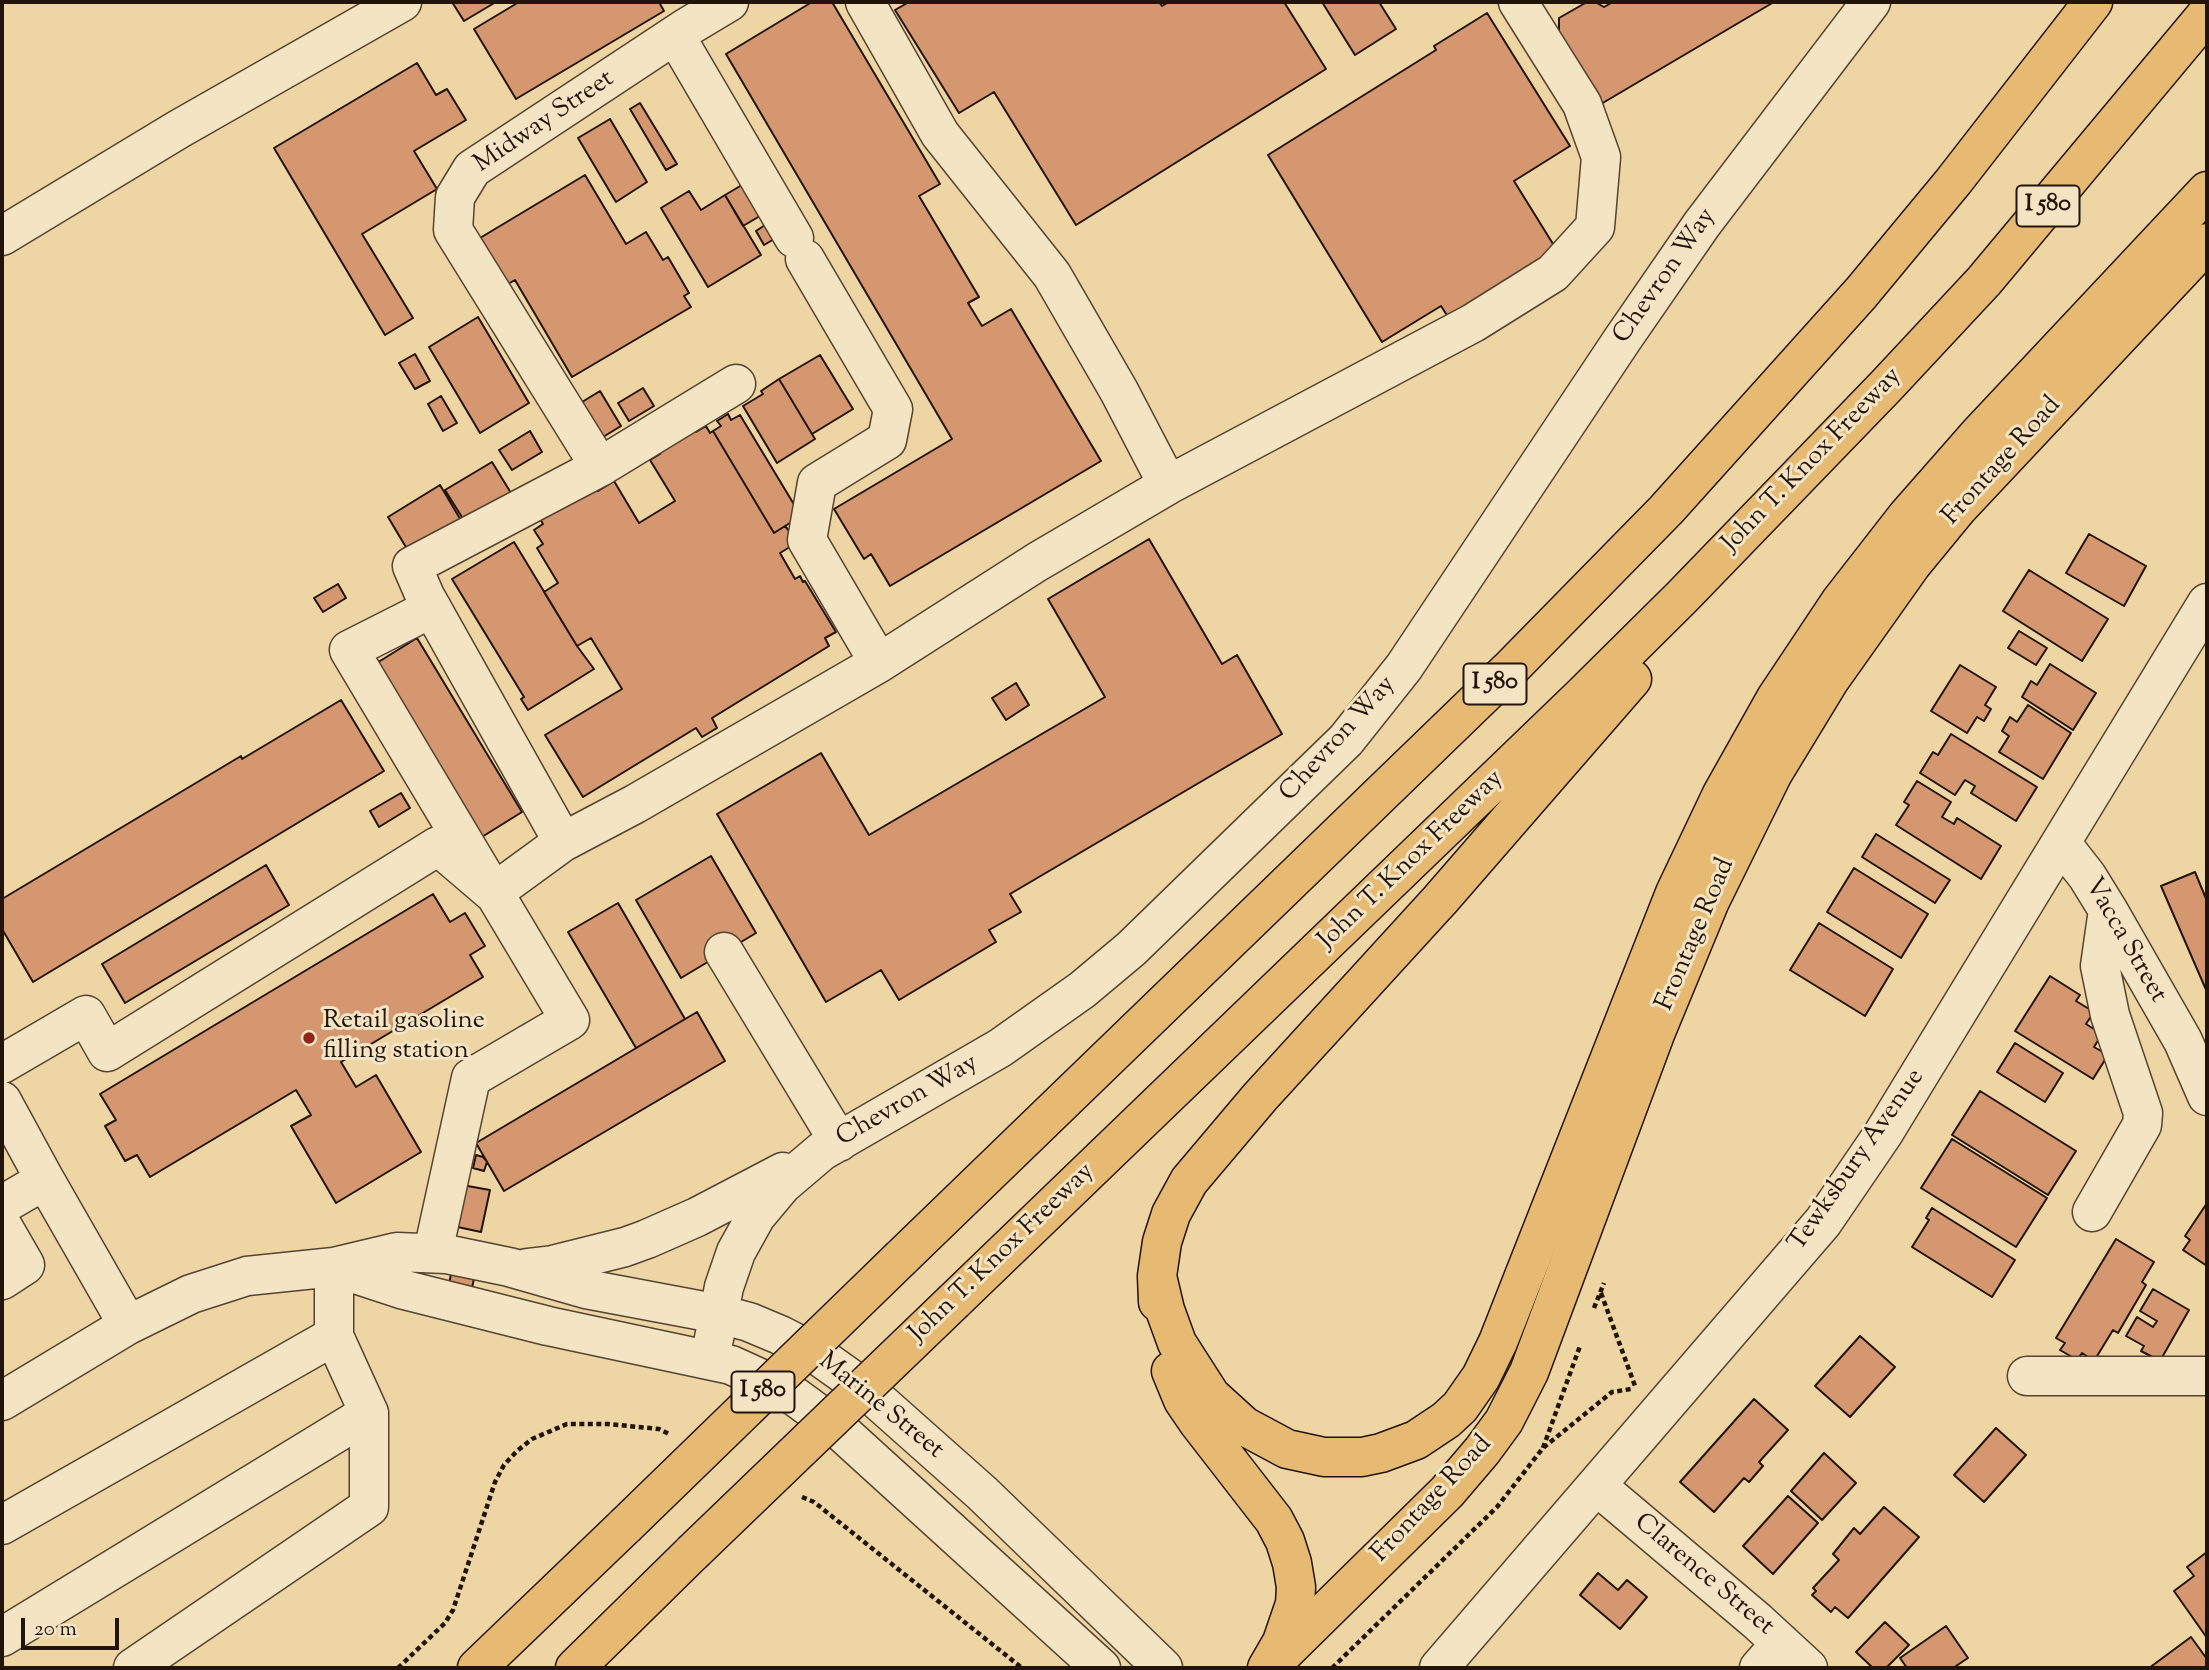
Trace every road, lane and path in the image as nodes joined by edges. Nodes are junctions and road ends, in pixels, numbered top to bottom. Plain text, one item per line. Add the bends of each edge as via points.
1 (402, 2) edge
2 (730, 2) edge
3 (864, 2) edge
4 (1518, 2) edge
5 (1871, 2) edge
6 (2081, 2) edge
7 (2093, 2) edge
8 (2205, 17) edge
9 (675, 35) junction
10 (2043, 67) junction
11 (2207, 191) edge
12 (2, 236) edge
13 (2207, 243) edge
14 (736, 384) dead end
15 (1886, 386) junction
16 (600, 467) junction
17 (1168, 485) junction
18 (2207, 603) edge
19 (432, 608) junction
20 (879, 663) junction
21 (563, 842) junction
22 (2062, 844) junction
23 (493, 892) junction
24 (2108, 910) junction
25 (724, 952) dead end
26 (2195, 1036) edge
27 (2, 1064) edge
28 (2205, 1084) edge
29 (2, 1101) edge
30 (830, 1147) junction
31 (45, 1180) junction
32 (2, 1205) edge
33 (2092, 1212) dead end
34 (2, 1224) edge
35 (439, 1253) junction
36 (334, 1267) junction
37 (509, 1267) junction
38 (1157, 1276) junction
39 (2, 1279) edge
40 (1605, 1280) dead end
41 (1601, 1292) junction
42 (719, 1314) junction
43 (1592, 1315) dead end
44 (128, 1325) junction
45 (334, 1336) junction
46 (1583, 1339) dead end
47 (709, 1359) junction
48 (2027, 1376) dead end
49 (2207, 1376) edge
50 (2, 1401) edge
51 (369, 1413) junction
52 (1543, 1448) junction
53 (1597, 1486) junction
54 (2, 1525) edge
55 (2, 1637) edge
56 (1782, 1660) edge
57 (133, 1668) edge
58 (477, 1668) edge
59 (575, 1668) edge
60 (1101, 1668) edge
61 (1163, 1668) edge
62 (1267, 1668) edge
63 (1332, 1668) edge
64 (1439, 1668) edge

1 - 12 street
2 - 9 street, Midway Street
3 - 17 street via 940,134 1052,275
4 - 17 street via 1582,104 1601,157 1595,226 1553,273 1474,323
5 - 30 street, Chevron Way via 1702,224 1404,667 1346,740 1141,940 1082,990 1000,1048
6 - 10 main road
7 - 10 main road, I 580
8 - 15 main road, John T. Knox Freeway / I 580 via 2032,224
9 - 16 street, Midway Street via 472,169 455,197 453,230
9 - 20 street via 893,410 887,440 817,484 807,540
10 - 58 main road, I 580, bridge via 1861,293 1614,564
11 - 38 main road via 1906,516 1840,602 1776,698 1680,881 1498,1342 1460,1407 1416,1440 1362,1457 1324,1457 1287,1449 1244,1426 1211,1396 1178,1343
13 - 62 main road, Frontage Road via 1958,508 1829,681 1773,773 1710,901 1513,1405 1447,1492
14 - 16 street
15 - 38 main road via 1440,900 1213,1151 1171,1214
15 - 59 main road, John T. Knox Freeway / I 580, bridge via 1580,698
16 - 19 street via 412,566
17 - 20 street
18 - 22 street, Tewksbury Avenue
19 - 21 street
19 - 23 street via 349,650
20 - 21 street
21 - 23 street
22 - 24 street, Vacca Street
22 - 53 street, Tewksbury Avenue via 1883,1134 1823,1222
23 - 27 street via 438,846 107,1052 86,1015
23 - 35 street via 570,1020 471,1078
24 - 26 street, Vacca Street
24 - 33 street via 2100,966 2110,1015 2143,1113 2142,1125
25 - 30 street
26 - 28 street, Vacca Street
29 - 31 street
30 - 37 street via 648,1239 553,1265
30 - 42 street, Chevron Way via 782,1185 750,1225 729,1270
31 - 32 street
31 - 44 street
34 - 39 street via 25,1265
35 - 36 street, Marine Street via 381,1255
35 - 37 street, Marine Street
36 - 44 street via 229,1280 191,1293
36 - 45 street
36 - 47 street, Marine Street via 401,1289 579,1334
37 - 42 street, Marine Street via 586,1289
38 - 62 main road via 1164,1346 1183,1400 1274,1520 1292,1563 1295,1604
40 - 41 path
41 - 43 path
41 - 52 path via 1636,1388 1612,1392
42 - 47 street, Chevron Way
42 - 61 street, Marine Street via 780,1335 865,1389 982,1493
44 - 50 street
45 - 51 street
45 - 54 street
46 - 52 path
47 - 60 street, Marine Street via 757,1375 819,1413
48 - 49 street
51 - 55 street
51 - 57 street via 369,1507
52 - 63 path via 1497,1507
53 - 56 street, Clarence Street
53 - 64 street, Tewksbury Avenue

